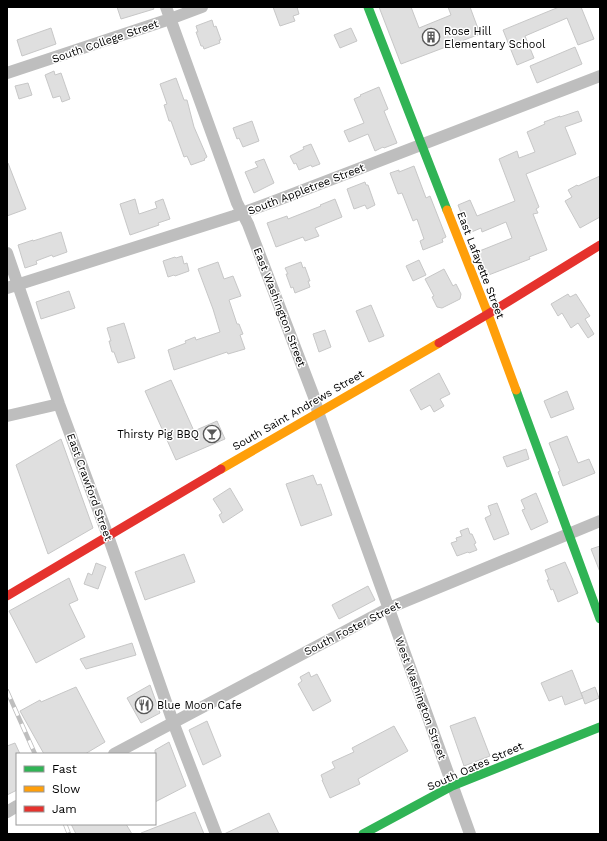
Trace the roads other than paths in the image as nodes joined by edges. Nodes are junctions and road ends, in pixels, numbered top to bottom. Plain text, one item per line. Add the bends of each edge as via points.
1 (166, 7) edge
2 (202, 7) edge
3 (368, 7) edge
4 (170, 19) junction
5 (7, 73) edge
6 (600, 76) edge
7 (422, 145) junction
8 (242, 213) junction
9 (600, 245) edge
10 (7, 253) edge
11 (12, 287) edge
12 (488, 314) junction
13 (59, 404) junction
14 (318, 412) junction
15 (7, 416) edge
16 (600, 521) edge
17 (569, 534) junction
18 (108, 536) junction
19 (7, 596) edge
20 (389, 608) junction
21 (600, 619) edge
22 (173, 722) junction
23 (600, 727) edge
24 (116, 753) edge
25 (452, 786) junction
26 (16, 807) edge
27 (7, 812) edge
28 (216, 834) edge
29 (363, 834) edge
30 (470, 834) edge

1 - 4 street, East Washington Street
2 - 4 street, South College Street
3 - 7 street, East Lafayette Street
4 - 5 street, South College Street
4 - 8 street, East Washington Street
6 - 7 street, South Appletree Street
7 - 8 street, South Appletree Street
7 - 12 street, East Lafayette Street
8 - 11 street, South Appletree Street
8 - 14 street, East Washington Street
9 - 12 street, South Saint Andrews Street
10 - 11 street, East Crawford Street
11 - 13 street, East Crawford Street
12 - 14 street, South Saint Andrews Street
12 - 17 street, East Lafayette Street
13 - 15 street
13 - 18 street, East Crawford Street
14 - 18 street, South Saint Andrews Street
14 - 20 street, East Washington Street
16 - 17 street, South Foster Street
17 - 20 street, South Foster Street
17 - 21 street, East Lafayette Street
18 - 19 street, South Saint Andrews Street
18 - 22 street, East Crawford Street
20 - 22 street, South Foster Street
20 - 25 street, West Washington Street
22 - 24 street, South Foster Street
22 - 28 street, East Crawford Street
23 - 25 street, South Oates Street
25 - 29 street, South Oates Street
25 - 30 street, West Washington Street
26 - 27 street

